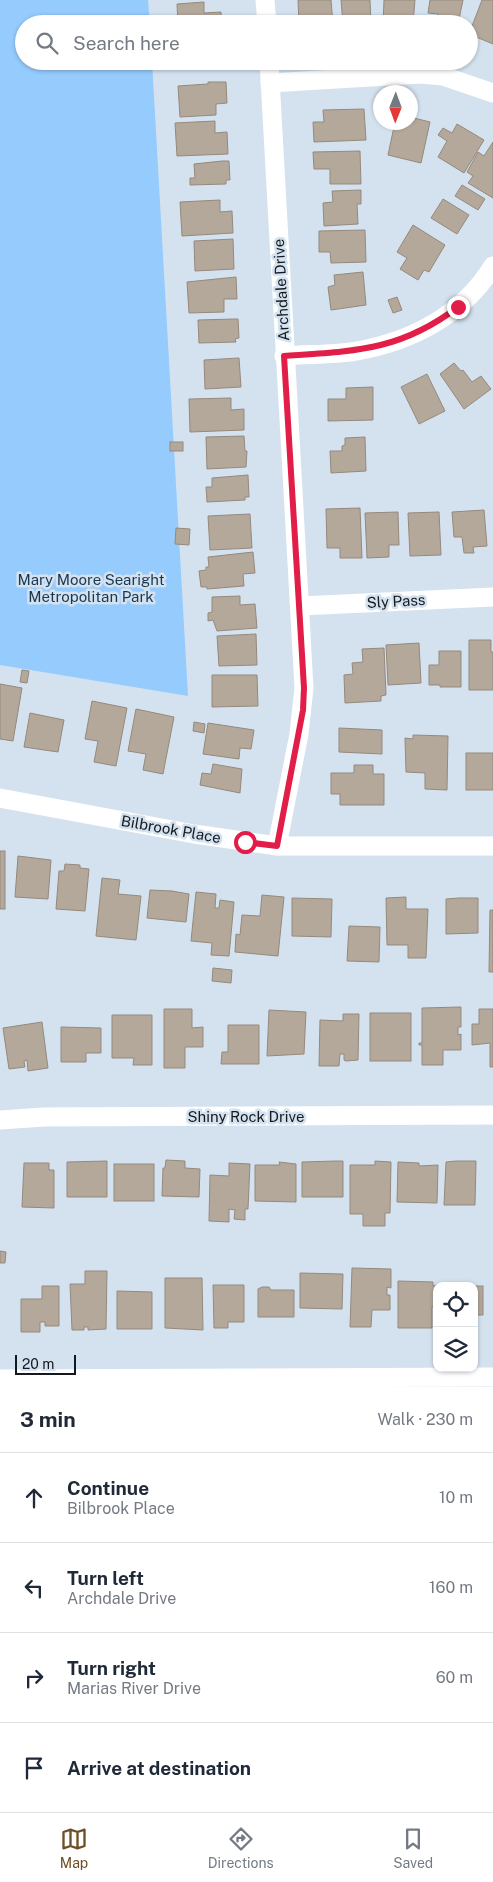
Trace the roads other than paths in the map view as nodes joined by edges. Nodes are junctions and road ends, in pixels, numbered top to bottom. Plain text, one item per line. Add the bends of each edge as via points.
1 (265, 0) edge
2 (266, 15) edge
3 (269, 70) edge
4 (270, 83) junction
5 (493, 93) edge
6 (493, 266) edge
7 (284, 356) junction
8 (493, 597) edge
9 (300, 606) junction
10 (0, 798) edge
11 (277, 846) junction
12 (493, 846) edge
13 (493, 1115) edge
14 (0, 1120) edge
15 (493, 1377) edge
16 (0, 1379) edge

1 - 2 street
3 - 4 street, Archdale Drive
4 - 5 street via 420,74 443,76
4 - 7 street, Archdale Drive
6 - 7 street via 475,292 458,307 417,333 390,344 356,351
7 - 9 street, Archdale Drive
8 - 9 street, Sly Pass
9 - 11 street, Archdale Drive via 303,710
10 - 11 street, Bilbrook Place
11 - 12 street, Bilbrook Place
13 - 14 street, Shiny Rock Drive
15 - 16 street

